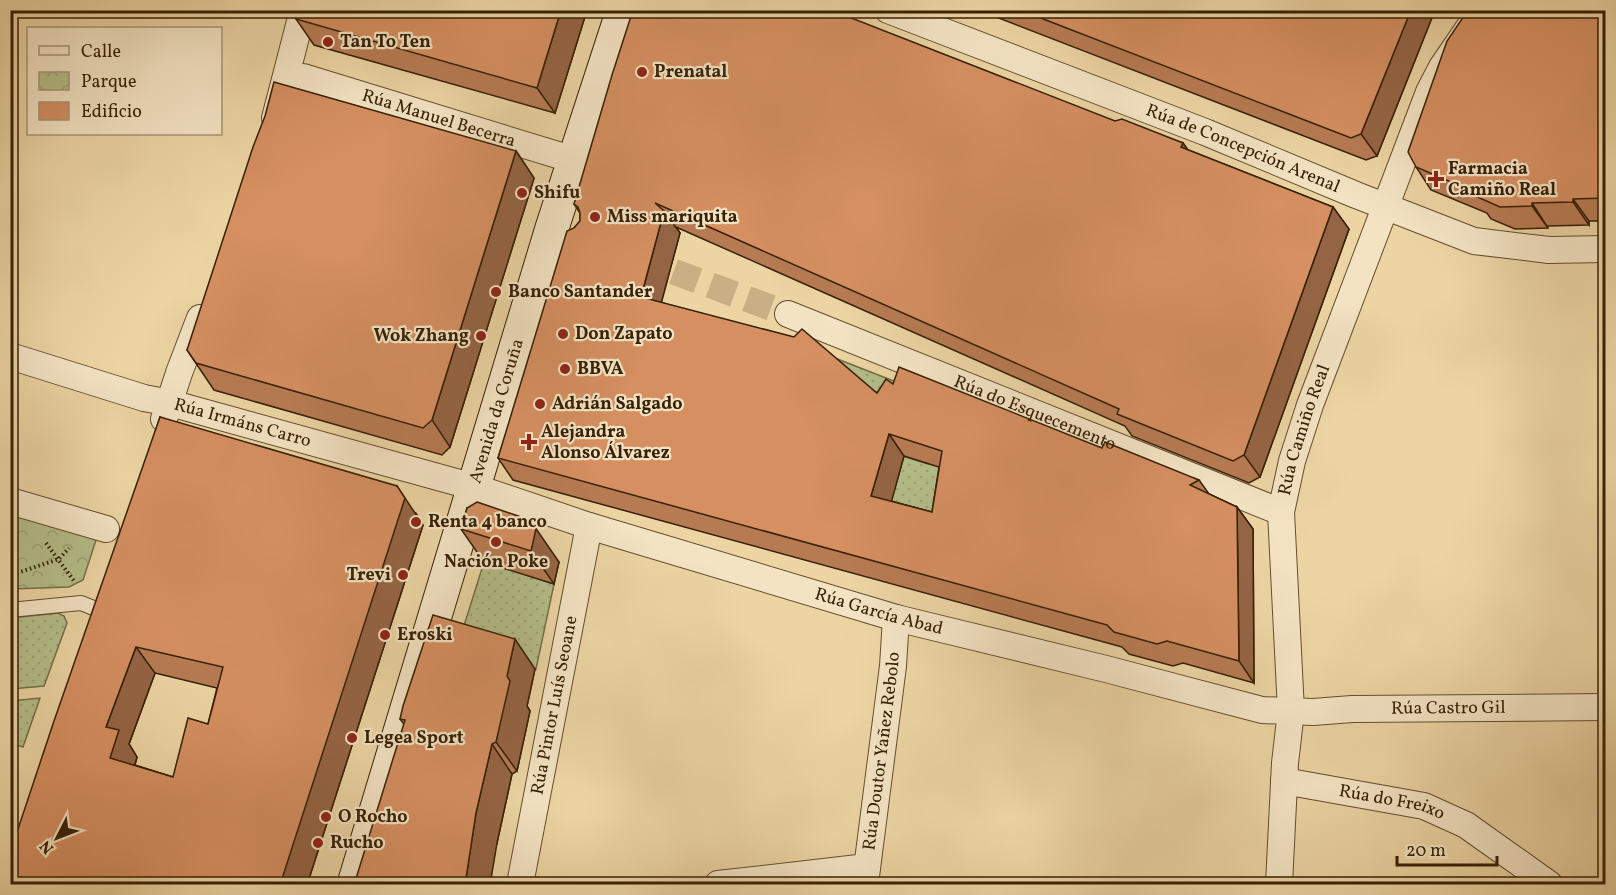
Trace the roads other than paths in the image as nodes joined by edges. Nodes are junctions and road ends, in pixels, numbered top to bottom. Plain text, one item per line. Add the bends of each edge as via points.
1 (303, 10) edge
2 (624, 10) edge
3 (888, 10) edge
4 (1481, 10) edge
5 (303, 77) dead end
6 (270, 137) edge
7 (574, 159) junction
8 (1386, 206) junction
9 (1605, 249) edge
10 (208, 298) edge
11 (788, 314) tunnel mouth
12 (10, 356) edge
13 (170, 403) junction
14 (156, 443) edge
15 (474, 487) junction
16 (10, 501) edge
17 (1281, 513) junction
18 (590, 526) junction
19 (115, 531) road end
20 (10, 610) edge
21 (102, 610) edge
22 (896, 618) junction
23 (1605, 707) edge
24 (1291, 711) junction
25 (1284, 781) junction
26 (866, 876) edge
27 (354, 885) edge
28 (520, 885) edge
29 (718, 885) edge
30 (1279, 885) edge
31 (1549, 885) edge

1 - 6 street
2 - 7 street, Avenida da Coruña
3 - 8 street, Rúa de Concepción Arenal
4 - 8 street, Rúa Camiño Real via 1429,92
5 - 7 street, Rúa Manuel Becerra
7 - 15 street, Avenida da Coruña
8 - 9 street, Rúa de Concepción Arenal via 1474,241 1549,250
8 - 17 street, Rúa Camiño Real via 1310,405
10 - 13 street
11 - 17 street, Rúa do Esquecemento
12 - 13 street, Rúa Irmáns Carro
13 - 14 street
13 - 15 street, Rúa Irmáns Carro
15 - 18 street, Rúa García Abad
15 - 27 street, Avenida da Coruña
16 - 19 street
17 - 24 street, Rúa Camiño Real
18 - 22 street, Rúa García Abad
18 - 28 street, Rúa Pintor Luís Seoane
20 - 21 lane via 81,603
22 - 24 street, Rúa García Abad via 1262,710
22 - 26 street, Rúa Doutor Yañez Rebolo
23 - 24 street, Rúa Castro Gil
24 - 25 street, Rúa Camiño Real
25 - 30 street, Rúa Camiño Real
25 - 31 street, Rúa do Freixo via 1424,806 1466,825
26 - 29 street

